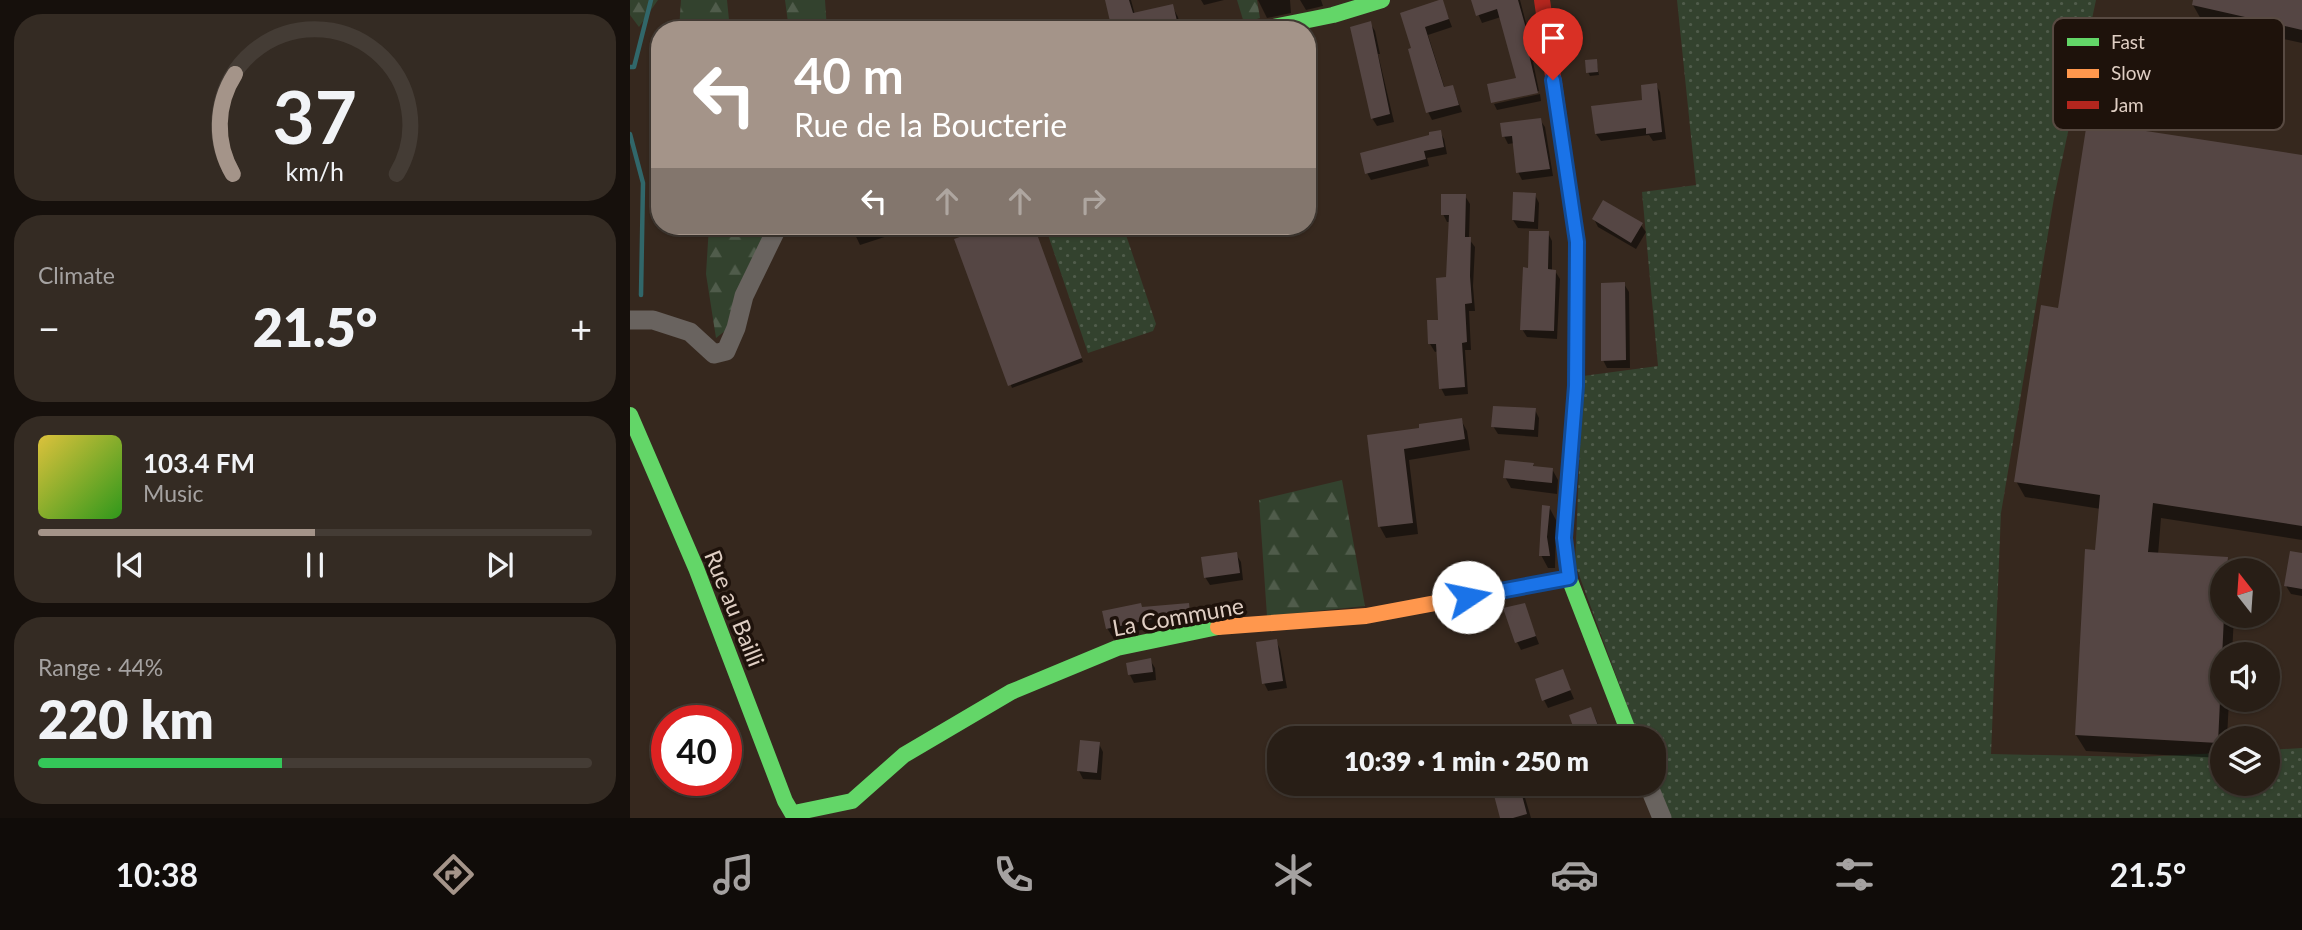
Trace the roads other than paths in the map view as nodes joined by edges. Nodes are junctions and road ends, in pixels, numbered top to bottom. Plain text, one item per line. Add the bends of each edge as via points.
1 (1382, 0) edge
2 (1542, 0) edge
3 (1303, 21) edge
4 (774, 235) edge
5 (630, 320) edge
6 (630, 415) edge
7 (1569, 578) junction
8 (1626, 726) edge
9 (1653, 796) edge
10 (794, 815) edge
11 (1662, 818) edge

1 - 3 street
2 - 7 street via 1577,242 1576,386 1564,538
4 - 5 street via 744,296 726,351 714,354 690,332 653,320
6 - 10 street, Rue au Bailli
7 - 8 street
7 - 10 street, La Commune via 1366,616 1217,627 1116,648 1011,692 904,755 852,800
9 - 11 street

